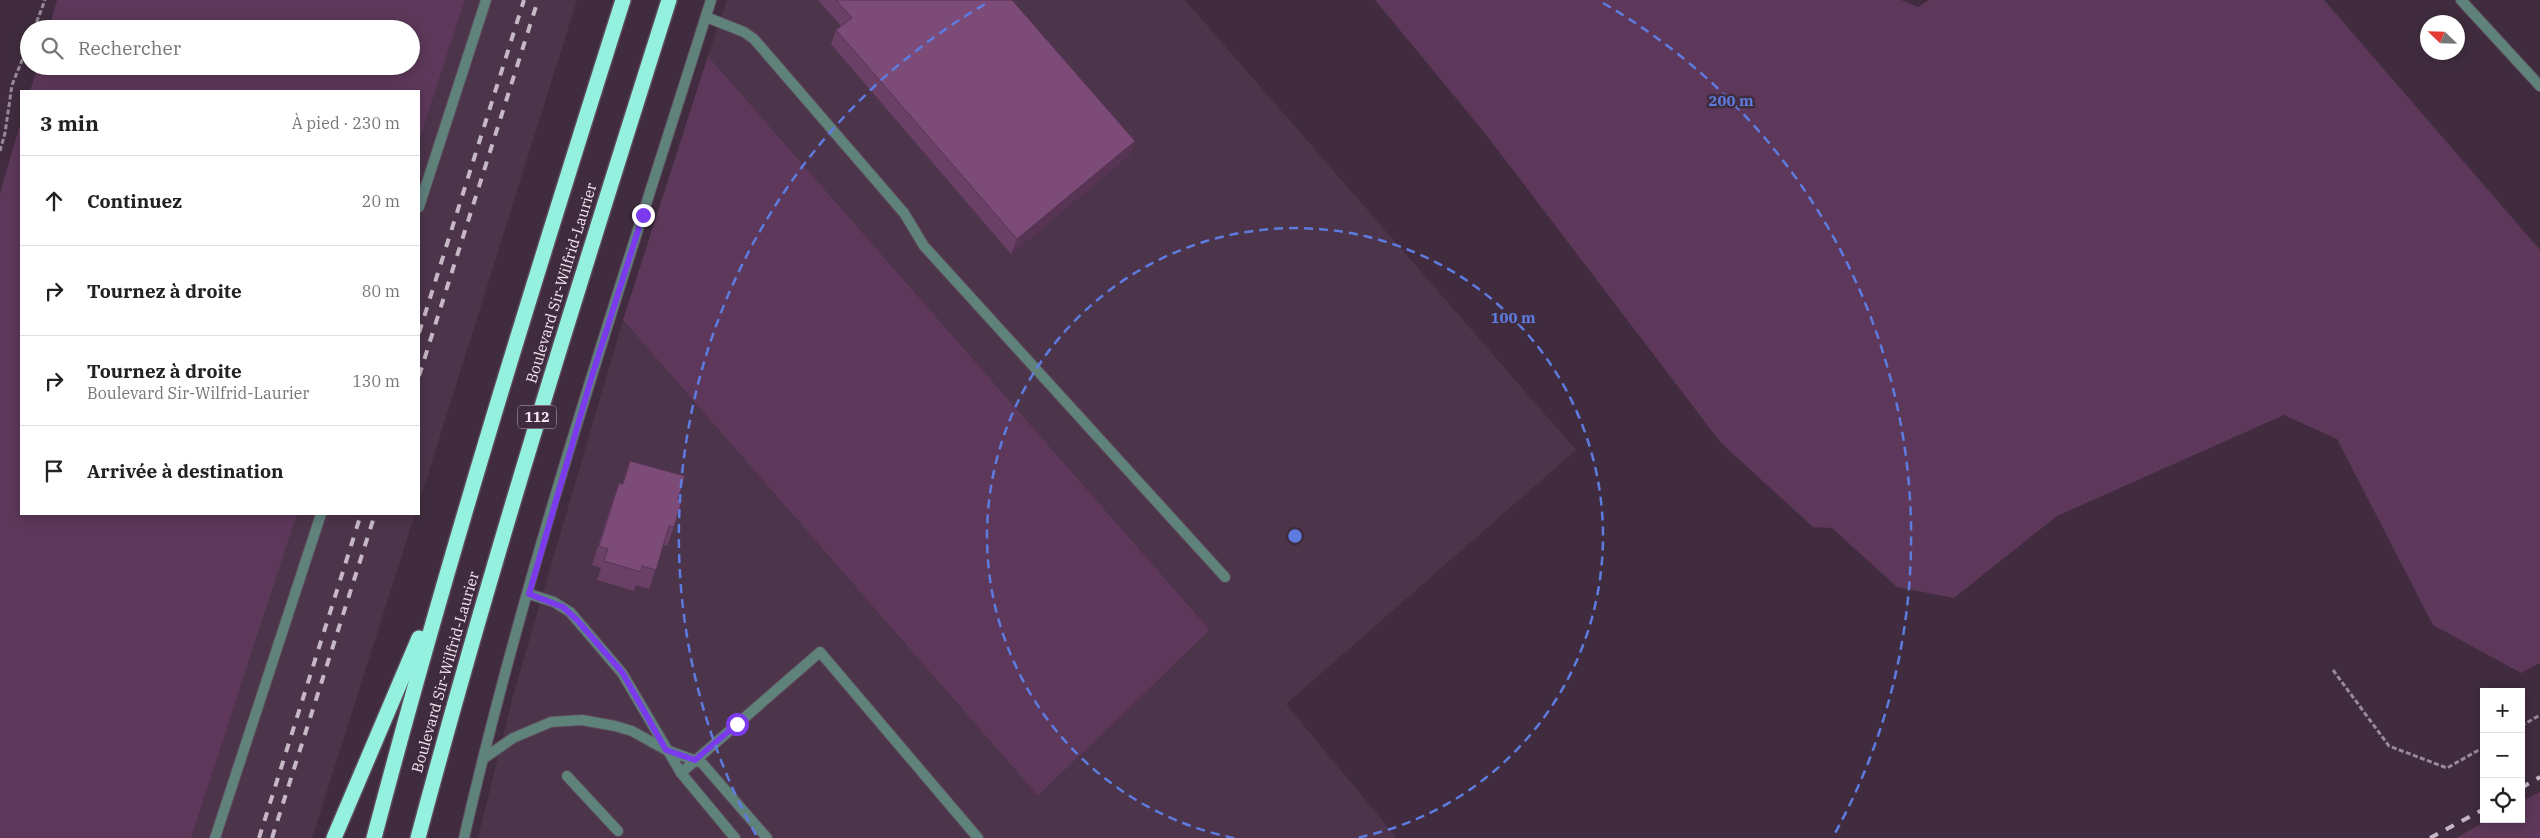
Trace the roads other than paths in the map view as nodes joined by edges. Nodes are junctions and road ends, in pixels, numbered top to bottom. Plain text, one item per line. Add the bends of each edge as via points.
1 (486, 0) edge
2 (623, 0) edge
3 (669, 0) edge
4 (711, 0) edge
5 (2461, 0) edge
6 (706, 17) junction
7 (2540, 86) edge
8 (420, 204) edge
9 (321, 515) edge
10 (1226, 577) dead end
11 (444, 579) junction
12 (529, 594) junction
13 (666, 750) junction
14 (483, 759) junction
15 (695, 760) junction
16 (681, 773) junction
17 (567, 776) dead end
18 (618, 836) edge
19 (215, 838) edge
20 (334, 838) edge
21 (374, 838) edge
22 (418, 838) edge
23 (464, 838) edge
24 (734, 838) edge
25 (767, 838) edge
26 (978, 838) edge

1 - 8 street
2 - 11 highway, Boulevard Sir-Wilfrid-Laurier / 112
3 - 22 highway, Boulevard Sir-Wilfrid-Laurier / 112 via 566,320 469,649
4 - 6 street
5 - 7 street
6 - 10 street via 754,39 904,214 924,246
6 - 12 street via 595,367
9 - 19 street
11 - 20 highway
11 - 21 highway, Boulevard Sir-Wilfrid-Laurier / 112
12 - 13 street via 563,607 577,620 622,672
12 - 14 street
13 - 14 street via 616,726 597,721 566,720 524,732
13 - 15 street
13 - 16 street
14 - 23 street
15 - 16 street
15 - 25 street via 702,763
15 - 26 street via 820,652
16 - 24 street
17 - 18 street

